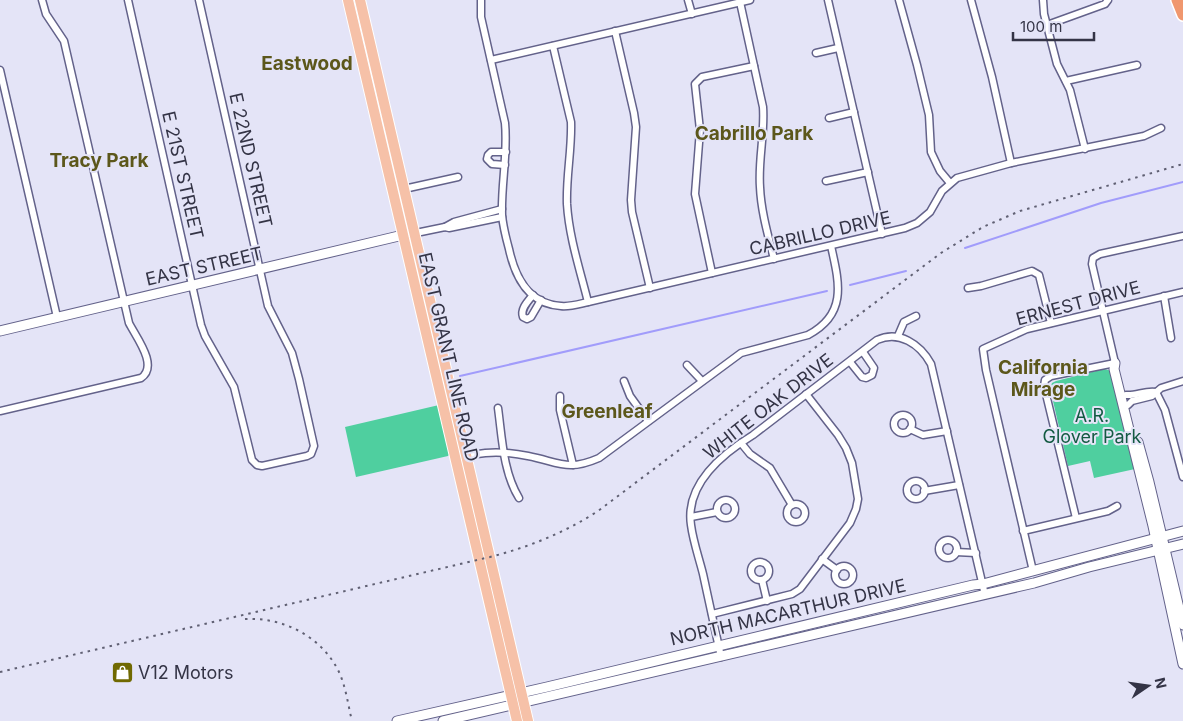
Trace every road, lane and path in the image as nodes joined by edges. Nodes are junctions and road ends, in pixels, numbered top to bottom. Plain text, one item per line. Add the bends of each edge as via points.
1 (42, 0) edge
2 (128, 0) edge
3 (199, 0) edge
4 (348, 0) edge
5 (360, 0) edge
6 (481, 0) edge
7 (688, 0) edge
8 (750, 0) edge
9 (828, 0) edge
10 (899, 0) edge
11 (971, 0) edge
12 (1042, 0) edge
13 (1108, 0) edge
14 (1177, 0) edge
15 (740, 2) junction
16 (692, 14) junction
17 (1183, 15) edge
18 (1047, 25) junction
19 (615, 31) junction
20 (553, 46) junction
21 (838, 48) junction
22 (816, 53) dead end
23 (491, 60) junction
24 (1137, 65) dead end
25 (754, 66) junction
26 (0, 70) edge
27 (1066, 81) junction
28 (854, 112) junction
29 (829, 118) dead end
30 (1161, 128) dead end
31 (1085, 149) junction
32 (506, 152) junction
33 (1011, 163) junction
34 (505, 165) junction
35 (868, 172) junction
36 (458, 177) dead end
37 (826, 182) dead end
38 (950, 183) junction
39 (404, 189) junction
40 (502, 209) junction
41 (502, 216) junction
42 (445, 227) junction
43 (415, 234) junction
44 (882, 234) junction
45 (403, 235) junction
46 (1183, 236) edge
47 (831, 246) junction
48 (774, 259) junction
49 (260, 270) junction
50 (712, 273) junction
51 (192, 286) junction
52 (650, 288) junction
53 (968, 288) dead end
54 (1183, 292) edge
55 (533, 295) junction
56 (1164, 296) junction
57 (541, 300) junction
58 (125, 301) junction
59 (588, 302) junction
60 (1104, 310) junction
61 (916, 316) dead end
62 (57, 318) junction
63 (1051, 323) junction
64 (0, 331) edge
65 (898, 336) junction
66 (1171, 338) dead end
67 (862, 352) junction
68 (850, 362) junction
69 (1115, 362) junction
70 (687, 365) dead end
71 (624, 381) dead end
72 (702, 381) junction
73 (1183, 382) edge
74 (1156, 392) junction
75 (806, 394) junction
76 (1126, 395) junction
77 (560, 396) dead end
78 (1128, 404) junction
79 (498, 408) dead end
80 (0, 411) edge
81 (648, 421) junction
82 (910, 429) dead end
83 (947, 430) junction
84 (741, 443) junction
85 (505, 453) junction
86 (461, 458) junction
87 (257, 465) joint
88 (573, 465) junction
89 (1183, 478) edge
90 (960, 485) junction
91 (924, 491) dead end
92 (519, 498) dead end
93 (792, 505) dead end
94 (1117, 506) dead end
95 (717, 512) dead end
96 (691, 517) junction
97 (1076, 518) junction
98 (1183, 530) edge
99 (1024, 531) junction
100 (1159, 537) junction
101 (1183, 544) edge
102 (1161, 549) junction
103 (956, 552) dead end
104 (976, 553) junction
105 (822, 559) junction
106 (837, 570) dead end
107 (1033, 571) junction
108 (762, 580) dead end
109 (983, 584) junction
110 (985, 595) junction
111 (767, 601) junction
112 (712, 614) junction
113 (1183, 625) edge
114 (719, 645) junction
115 (722, 657) junction
116 (1183, 664) edge
117 (518, 699) junction
118 (398, 721) edge
119 (443, 721) edge
120 (517, 721) edge
121 (528, 721) edge

1 - 58 street via 46,14 64,41
2 - 51 street, E 21ST STREET
3 - 49 street, E 22ND STREET
4 - 45 main road, EAST GRANT LINE ROAD
5 - 39 main road, EAST GRANT LINE ROAD
6 - 23 street, CABRILLO DRIVE via 481,17
7 - 16 street
8 - 15 street
9 - 21 street
10 - 38 street via 929,115 930,152
11 - 33 street
12 - 18 street
13 - 18 street via 1105,4
14 - 17 highway
15 - 16 street
15 - 25 street
16 - 19 street
18 - 27 street via 1057,64
19 - 20 street
19 - 52 street via 636,127 632,212
20 - 23 street
20 - 59 street via 571,122 568,218
21 - 22 street
21 - 28 street
23 - 32 street, CABRILLO DRIVE via 505,123
24 - 27 street
25 - 48 street via 764,121 759,185
25 - 50 street via 702,78 695,84 700,117 696,200
26 - 62 street
27 - 31 street
28 - 29 street
28 - 35 street
30 - 31 street via 1144,136
31 - 33 street
32 - 34 street, CABRILLO DRIVE
32 - 34 street via 491,152 487,159 492,164
33 - 38 street via 969,174
34 - 40 street, CABRILLO DRIVE
35 - 37 street
35 - 44 street
36 - 39 street
38 - 44 street, CABRILLO DRIVE via 926,217 906,228
39 - 43 main road, EAST GRANT LINE ROAD
40 - 41 street, CABRILLO DRIVE
40 - 42 street
41 - 42 street
41 - 55 street, CABRILLO DRIVE via 515,271
42 - 43 street, EAST STREET
43 - 45 street, EAST STREET
43 - 86 main road, EAST GRANT LINE ROAD
44 - 47 street, CABRILLO DRIVE
45 - 49 main road, EAST STREET
45 - 86 main road, EAST GRANT LINE ROAD
46 - 60 street via 1093,258
47 - 48 street, CABRILLO DRIVE
47 - 72 street via 839,292 826,323 808,335 741,353
48 - 50 street, CABRILLO DRIVE
49 - 51 main road, EAST STREET
49 - 87 street, E 22ND STREET via 268,306 292,353 313,450 307,456
50 - 52 street, CABRILLO DRIVE
51 - 58 main road, EAST STREET
51 - 87 street, E 21ST STREET via 205,336 234,387 252,460
52 - 59 street, CABRILLO DRIVE
53 - 63 street via 1032,271 1039,275
54 - 56 street, ERNEST DRIVE
55 - 57 street, CABRILLO DRIVE
55 - 57 street via 523,310 523,317 531,317
56 - 60 street, ERNEST DRIVE
56 - 66 street
57 - 59 street, CABRILLO DRIVE via 562,306
58 - 62 main road, EAST STREET
58 - 80 street via 129,323 145,351 146,374 141,378
60 - 63 street, ERNEST DRIVE
60 - 69 street
61 - 65 street via 904,322
62 - 64 main road, EAST STREET
63 - 99 street, ERNEST DRIVE via 1027,329 983,349
65 - 67 street, WHITE OAK DRIVE via 886,336
65 - 83 street via 919,348 931,364
67 - 68 street, WHITE OAK DRIVE
67 - 68 street via 874,368 872,375 862,377
68 - 75 street, WHITE OAK DRIVE
69 - 76 main road
69 - 97 street via 1045,380
69 - 100 main road via 1114,369
70 - 72 street
71 - 81 street via 630,396
72 - 81 street
73 - 74 street
74 - 76 street
74 - 78 street
74 - 89 street via 1165,410
75 - 84 street, WHITE OAK DRIVE
75 - 105 street via 846,448 857,490 853,518
76 - 78 main road
77 - 88 street via 560,410
78 - 100 main road
79 - 85 street
81 - 88 street via 599,458
82 - 83 street via 923,435
83 - 90 street
84 - 93 street via 770,468
84 - 96 street, WHITE OAK DRIVE via 706,473 693,500
85 - 86 street via 490,452
85 - 88 street via 558,465
85 - 92 street via 513,488
86 - 117 main road, EAST GRANT LINE ROAD
90 - 91 street
90 - 104 street
94 - 97 street
95 - 96 street
96 - 112 street, WHITE OAK DRIVE
97 - 99 street
98 - 100 main road, NORTH MACARTHUR DRIVE
99 - 107 street
100 - 102 main road
100 - 107 main road, NORTH MACARTHUR DRIVE
101 - 102 main road, NORTH MACARTHUR DRIVE
102 - 110 main road, NORTH MACARTHUR DRIVE
102 - 113 main road
102 - 116 main road
103 - 104 street
104 - 109 street
105 - 106 street
105 - 111 street via 800,589
107 - 109 main road, NORTH MACARTHUR DRIVE
108 - 111 street
109 - 110 street
109 - 114 main road, NORTH MACARTHUR DRIVE
110 - 115 main road, NORTH MACARTHUR DRIVE
111 - 112 street
112 - 114 street, WHITE OAK DRIVE
114 - 115 street, WHITE OAK DRIVE
114 - 117 main road, NORTH MACARTHUR DRIVE
115 - 117 main road, NORTH MACARTHUR DRIVE
117 - 118 main road, NORTH MACARTHUR DRIVE
117 - 119 main road, NORTH MACARTHUR DRIVE
117 - 120 main road, EAST GRANT LINE ROAD
117 - 121 main road, EAST GRANT LINE ROAD

